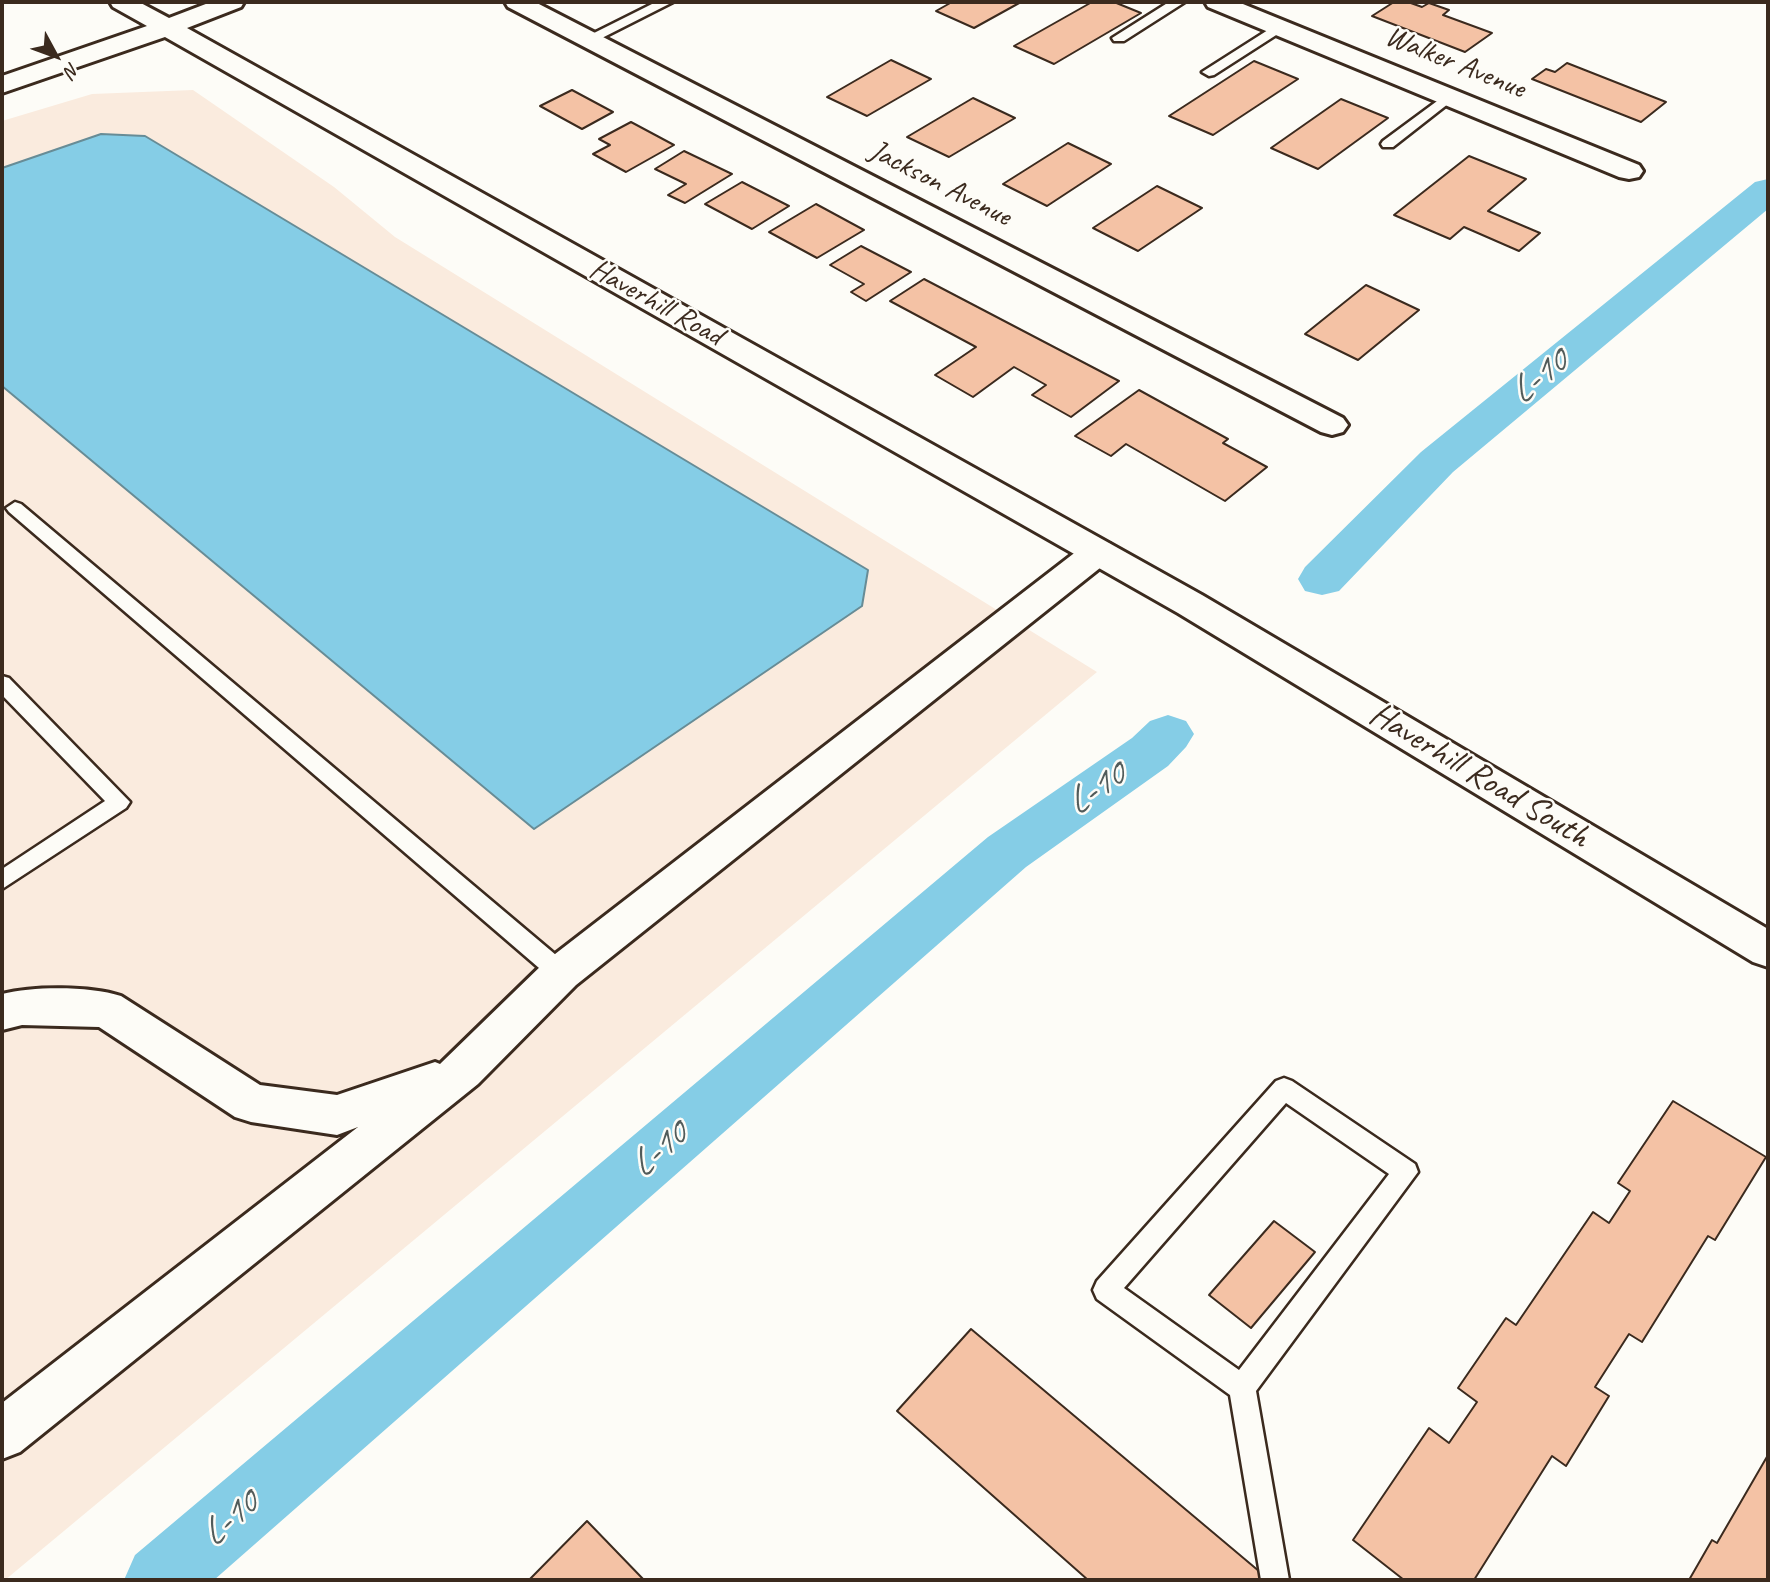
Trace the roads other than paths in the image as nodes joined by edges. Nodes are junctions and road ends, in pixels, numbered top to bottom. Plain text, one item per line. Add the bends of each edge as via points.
1 (122, 2) edge
2 (232, 2) edge
3 (517, 2) edge
4 (666, 2) edge
5 (1178, 2) edge
6 (1217, 2) edge
7 (1279, 27) junction
8 (166, 28) junction
9 (1119, 38) dead end
10 (589, 39) junction
11 (1209, 72) dead end
12 (2, 85) edge
13 (1448, 97) junction
14 (1388, 144) dead end
15 (1629, 171) dead end
16 (1332, 425) dead end
17 (6, 506) edge
18 (1098, 552) junction
19 (1190, 604) joint
20 (2, 684) edge
21 (2, 880) edge
22 (1768, 950) edge
23 (561, 972) junction
24 (2, 1012) edge
25 (463, 1071) junction
26 (1242, 1388) junction
27 (2, 1434) edge
28 (1275, 1580) edge

1 - 8 street, Haverhill Road
2 - 8 street
3 - 10 street, Jackson Avenue
4 - 10 lane
5 - 9 lane
6 - 7 street, Walker Avenue
7 - 11 lane
7 - 13 street, Walker Avenue
8 - 12 street
8 - 18 street, Haverhill Road
10 - 16 street, Jackson Avenue
13 - 14 lane
13 - 15 street, Walker Avenue
17 - 23 lane
18 - 19 street, Haverhill Road
18 - 23 street
19 - 22 street, Haverhill Road South
20 - 21 lane via 119,802
23 - 25 street
24 - 25 street via 22,1007 106,1009 251,1103 337,1115
25 - 27 street
26 - 26 lane via 1406,1172 1284,1088 1106,1290
26 - 28 lane

